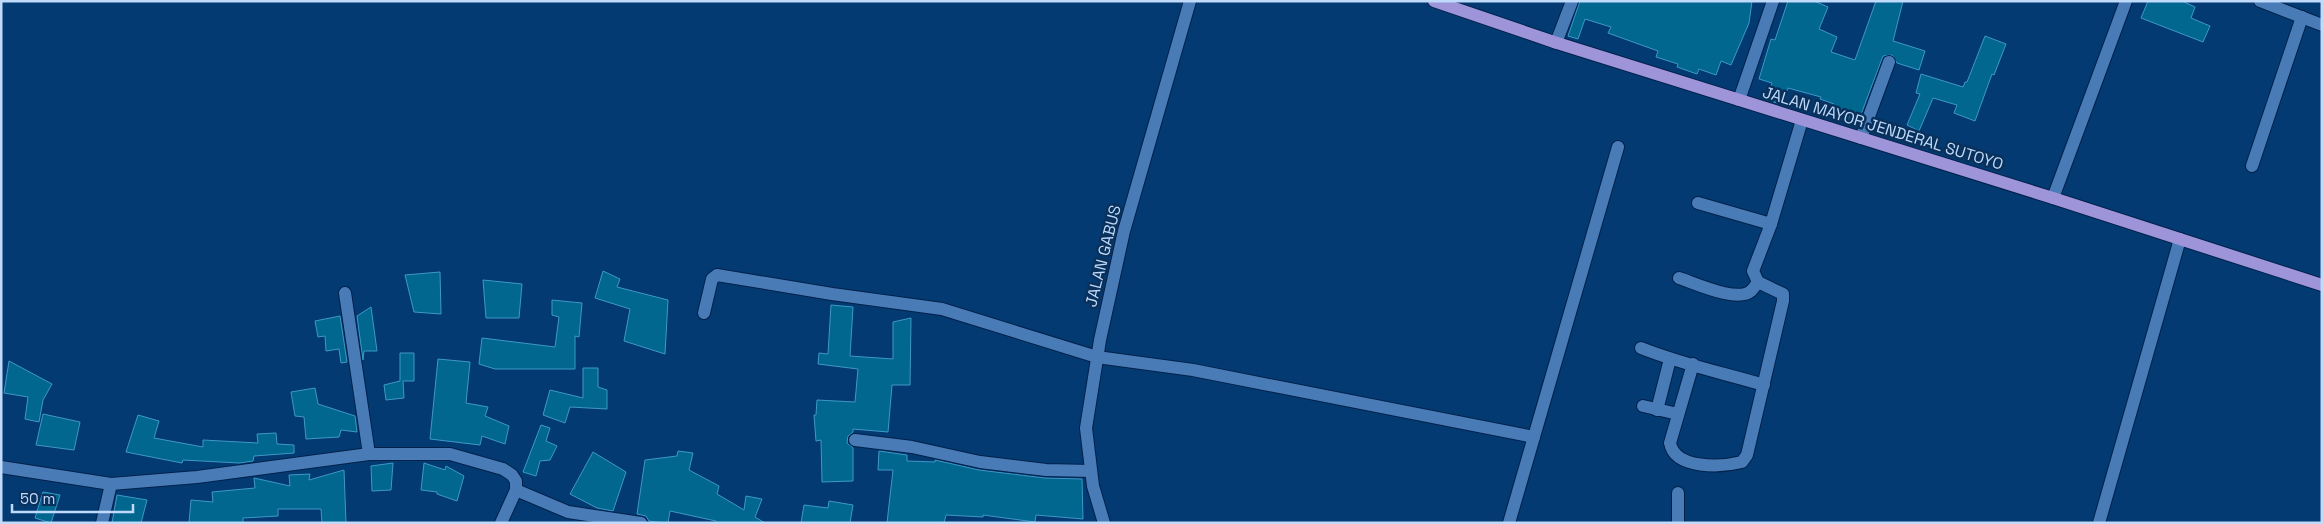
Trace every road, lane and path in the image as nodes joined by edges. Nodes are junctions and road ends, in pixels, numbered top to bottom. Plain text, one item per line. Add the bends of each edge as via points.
1 (1190, 1) edge
2 (1434, 1) edge
3 (1572, 1) edge
4 (1774, 1) edge
5 (2126, 1) edge
6 (2260, 1) edge
7 (1461, 5) edge
8 (2302, 17) junction
9 (2322, 25) edge
10 (1555, 42) junction
11 (1889, 62) dead end
12 (1739, 100) junction
13 (1802, 120) junction
14 (1861, 138) junction
15 (1618, 148) dead end
16 (2252, 166) dead end
17 (2053, 198) junction
18 (1698, 203) dead end
19 (1771, 224) junction
20 (2180, 239) junction
21 (1679, 278) dead end
22 (1758, 282) junction
23 (2322, 285) edge
24 (345, 293) dead end
25 (704, 313) dead end
26 (1641, 348) dead end
27 (1098, 349) junction
28 (1670, 360) junction
29 (1693, 364) junction
30 (1764, 385) junction
31 (1643, 406) dead end
32 (1657, 410) junction
33 (1678, 414) junction
34 (1534, 437) junction
35 (855, 440) dead end
36 (370, 454) junction
37 (1, 467) edge
38 (1090, 471) junction
39 (111, 484) junction
40 (516, 490) junction
41 (1678, 493) dead end
42 (102, 523) edge
43 (501, 523) edge
44 (640, 523) edge
45 (1104, 523) edge
46 (1509, 523) edge
47 (1678, 523) edge
48 (2099, 523) edge

1 - 27 street, JALAN GABUS via 1124,231
2 - 7 main road, JALAN MAYOR JENDERAL SUTOYO
3 - 10 street
4 - 12 street
5 - 17 street
6 - 8 street
7 - 10 main road, JALAN MAYOR JENDERAL SUTOYO
8 - 9 street
8 - 16 street
10 - 12 main road, JALAN MAYOR JENDERAL SUTOYO
11 - 14 street
12 - 13 main road, JALAN MAYOR JENDERAL SUTOYO
13 - 14 main road, JALAN MAYOR JENDERAL SUTOYO
13 - 19 street
14 - 17 main road, JALAN MAYOR JENDERAL SUTOYO
15 - 34 street
17 - 20 main road, JALAN MAYOR JENDERAL SUTOYO
18 - 19 street
19 - 22 street via 1753,271
20 - 23 main road, JALAN MAYOR JENDERAL SUTOYO
20 - 48 street
21 - 22 street via 1730,295 1750,292
22 - 30 street via 1783,294
24 - 36 street
25 - 27 street via 712,279 717,275 942,309
26 - 28 street
27 - 34 street
27 - 38 street, JALAN GABUS via 1086,428
28 - 29 street
28 - 32 street
29 - 30 street
29 - 33 street
30 - 33 street via 1747,455 1742,462 1726,466 1695,464 1676,455 1670,443
31 - 32 street
32 - 33 street
34 - 46 street
35 - 38 street via 912,446 980,462 1046,470
36 - 39 street via 197,477
36 - 40 street via 450,454 503,469 512,475
37 - 39 street
38 - 45 street, JALAN GABUS
39 - 42 street
40 - 43 street
40 - 44 street via 568,512
41 - 47 street

